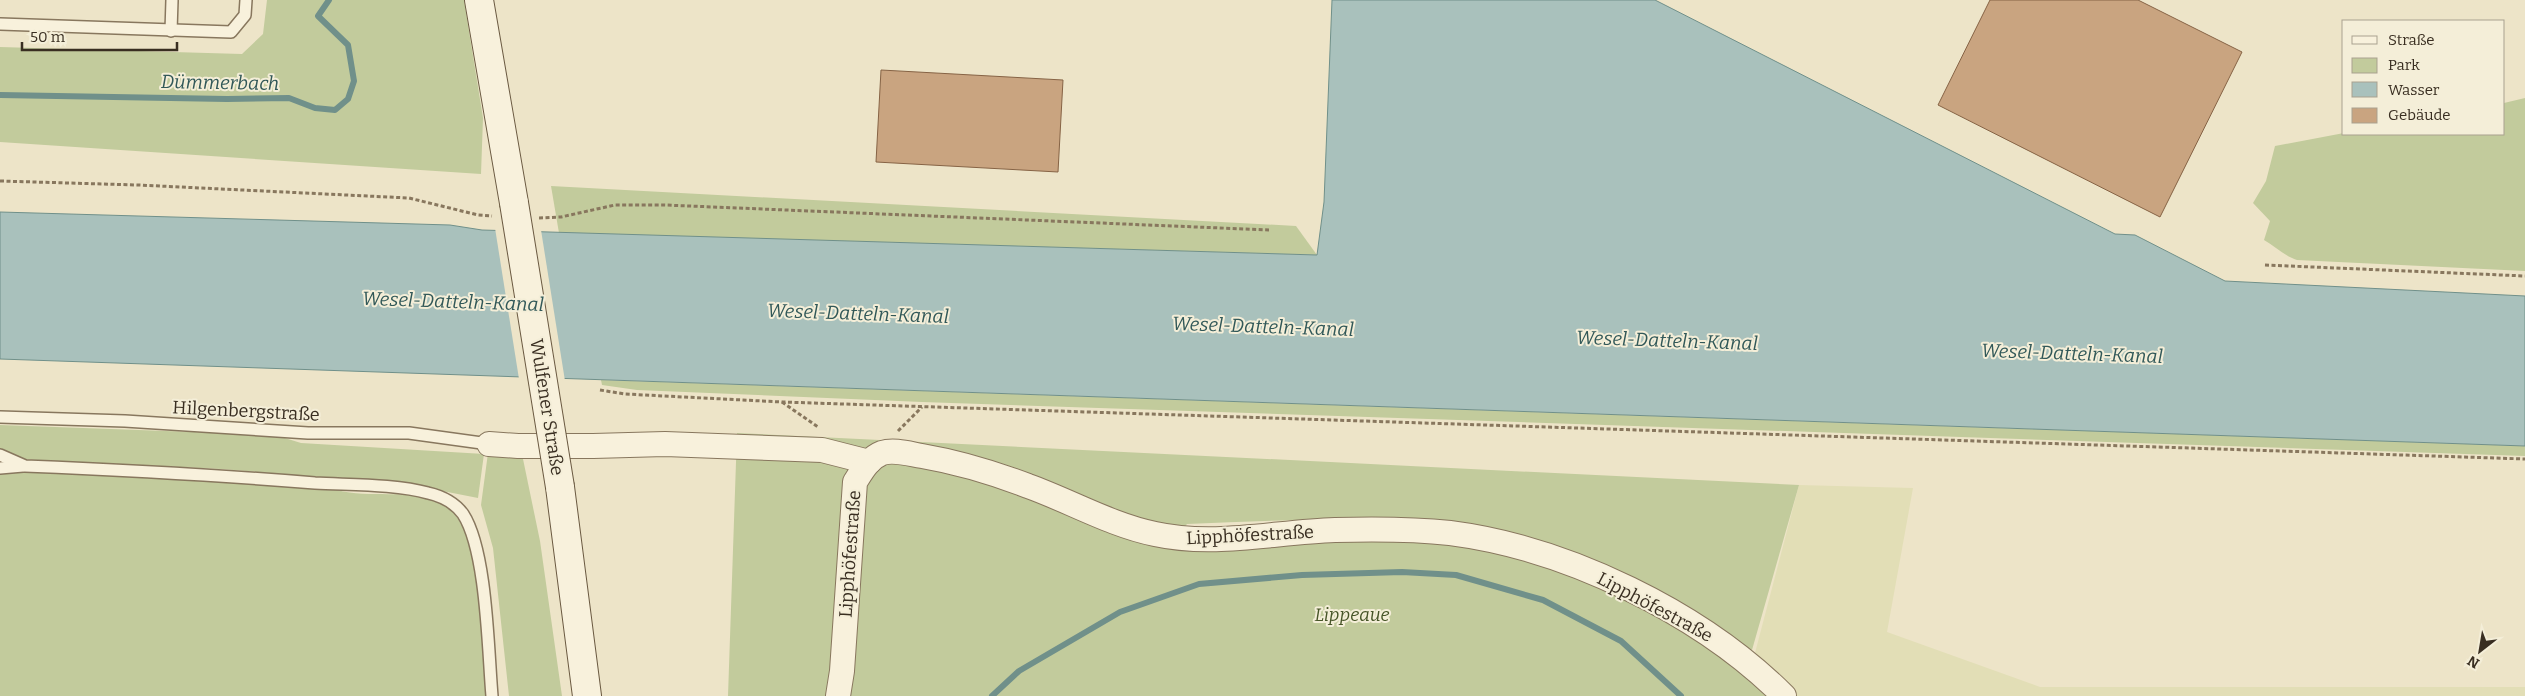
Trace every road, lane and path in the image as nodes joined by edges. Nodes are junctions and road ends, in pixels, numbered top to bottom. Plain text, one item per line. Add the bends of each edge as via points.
1 (172, 0) edge
2 (246, 0) edge
3 (479, 0) edge
4 (0, 24) edge
5 (172, 31) junction
6 (0, 181) edge
7 (516, 212) junction
8 (1268, 230) dead end
9 (2265, 265) dead end
10 (2525, 276) edge
11 (600, 390) dead end
12 (0, 417) edge
13 (489, 444) joint
14 (0, 455) edge
15 (2525, 459) edge
16 (869, 462) junction
17 (24, 466) junction
18 (0, 468) edge
19 (492, 696) edge
20 (587, 696) edge
21 (838, 696) edge
22 (1784, 696) edge

1 - 5 lane
2 - 5 lane via 245,15 231,32
3 - 7 main road, Wulfener Straße
4 - 5 lane
6 - 7 path via 409,198 478,215
7 - 8 path via 561,217 615,205 665,205
7 - 20 main road, Wulfener Straße, bridge via 560,487
9 - 10 path
11 - 15 path via 791,402
12 - 13 lane, Hilgenbergstraße via 126,421 308,433 409,433
13 - 16 street via 665,444 822,450
14 - 17 lane
16 - 21 street, Lipphöfestraße via 855,482
16 - 22 street, Lipphöfestraße via 882,453 892,452 935,458 1027,485 1130,528 1177,538 1392,530 1449,533 1492,540 1535,551 1628,590 1704,631 1741,656
17 - 18 lane
17 - 19 lane via 208,474 383,488 428,493 449,500 462,514 474,539 486,612

